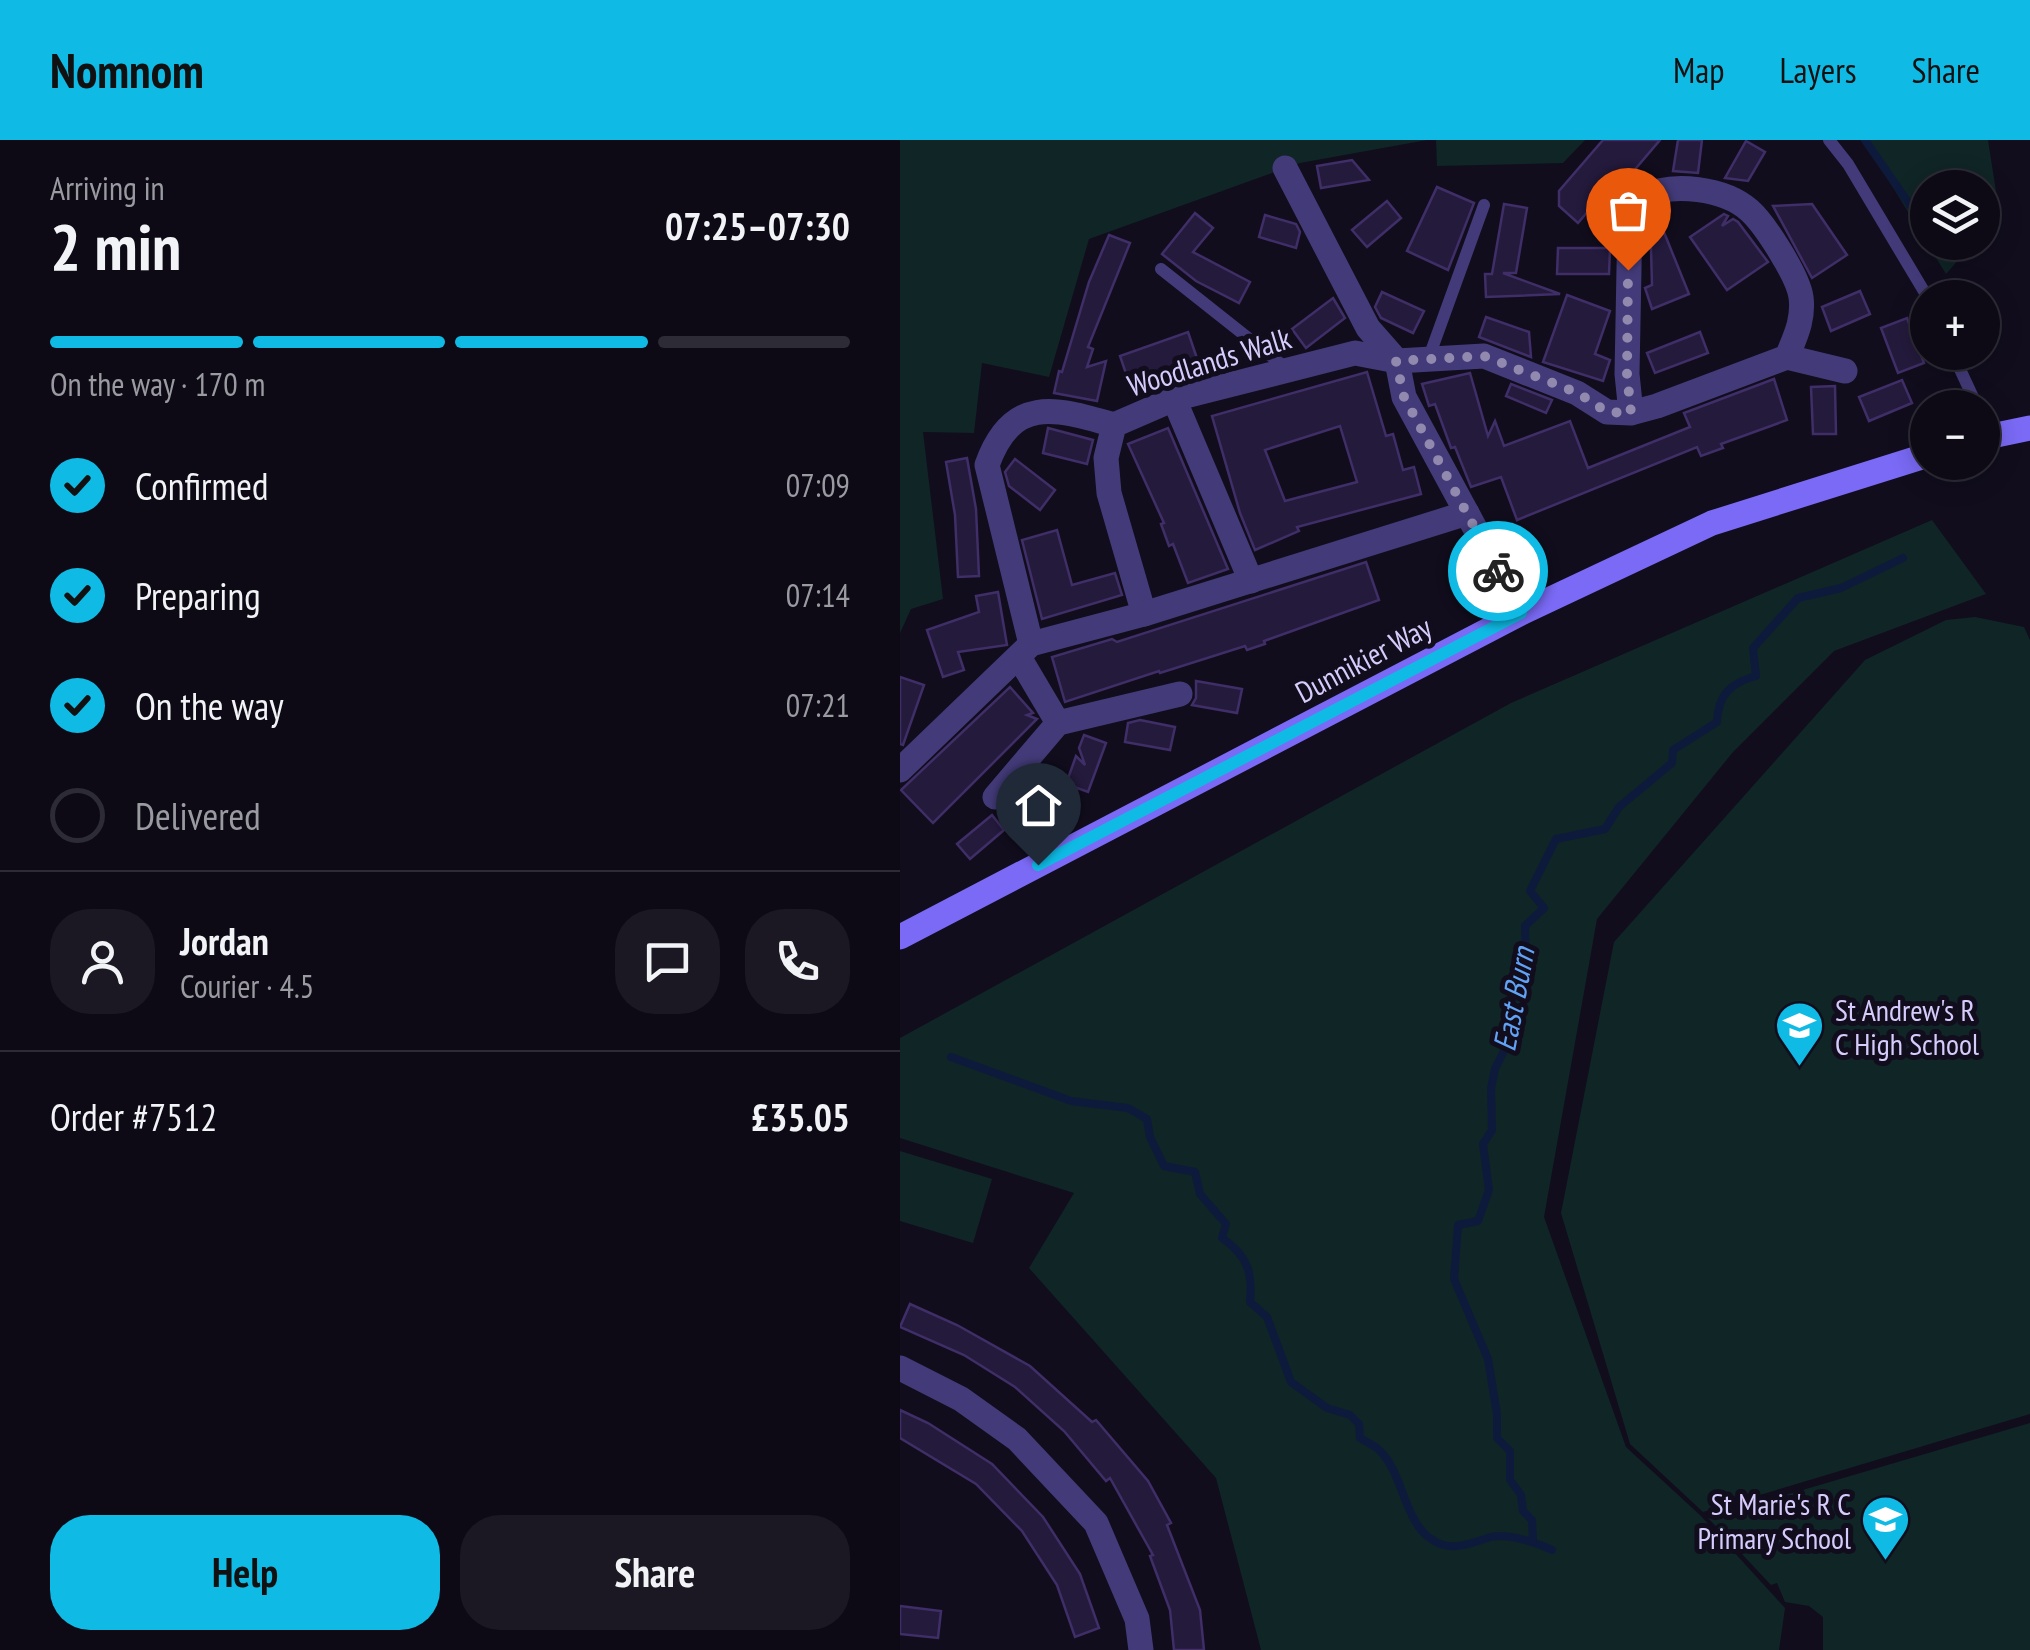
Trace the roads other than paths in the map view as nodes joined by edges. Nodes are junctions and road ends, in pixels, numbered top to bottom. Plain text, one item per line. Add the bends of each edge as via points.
1 (1829, 140) edge
2 (1285, 168) dead end
3 (1484, 205) dead end
4 (1162, 269) dead end
5 (1917, 280) edge
6 (1429, 357) junction
7 (1787, 358) junction
8 (1396, 361) junction
9 (1286, 368) junction
10 (1845, 371) dead end
11 (1174, 399) junction
12 (1631, 413) junction
13 (1114, 425) junction
14 (2030, 428) edge
15 (2000, 431) edge
16 (1910, 461) edge
17 (1467, 513) junction
18 (1250, 581) junction
19 (1521, 613) junction
20 (1144, 614) junction
21 (1025, 651) junction
22 (1180, 694) dead end
23 (1058, 722) junction
24 (900, 770) edge
25 (995, 797) dead end
26 (900, 937) edge
27 (900, 1368) edge
28 (1141, 1650) edge

1 - 5 lane
2 - 8 street via 1368,328
3 - 6 lane
4 - 9 lane
6 - 8 street, Woodlands Walk
6 - 12 street, Woodlands Walk via 1484,356 1578,393 1607,412
7 - 10 street
7 - 12 street
7 - 12 street via 1802,319 1800,293 1750,210 1728,197 1682,188 1642,198 1630,216
8 - 9 street, Woodlands Walk via 1355,353
8 - 17 street via 1404,397
9 - 11 street, Woodlands Walk
11 - 13 street, Woodlands Walk
11 - 18 street
13 - 20 street, Woodlands Walk via 1106,458 1108,493
13 - 21 street via 1068,412 1028,412 994,446 987,465
14 - 15 main road
16 - 19 main road, Dunnikier Way via 1712,523
17 - 18 street
17 - 19 street
18 - 20 street
19 - 26 main road, Dunnikier Way
20 - 21 street
21 - 23 street
21 - 24 street
22 - 23 street
23 - 25 street
27 - 28 street via 961,1398 1017,1439 1096,1523 1136,1619

